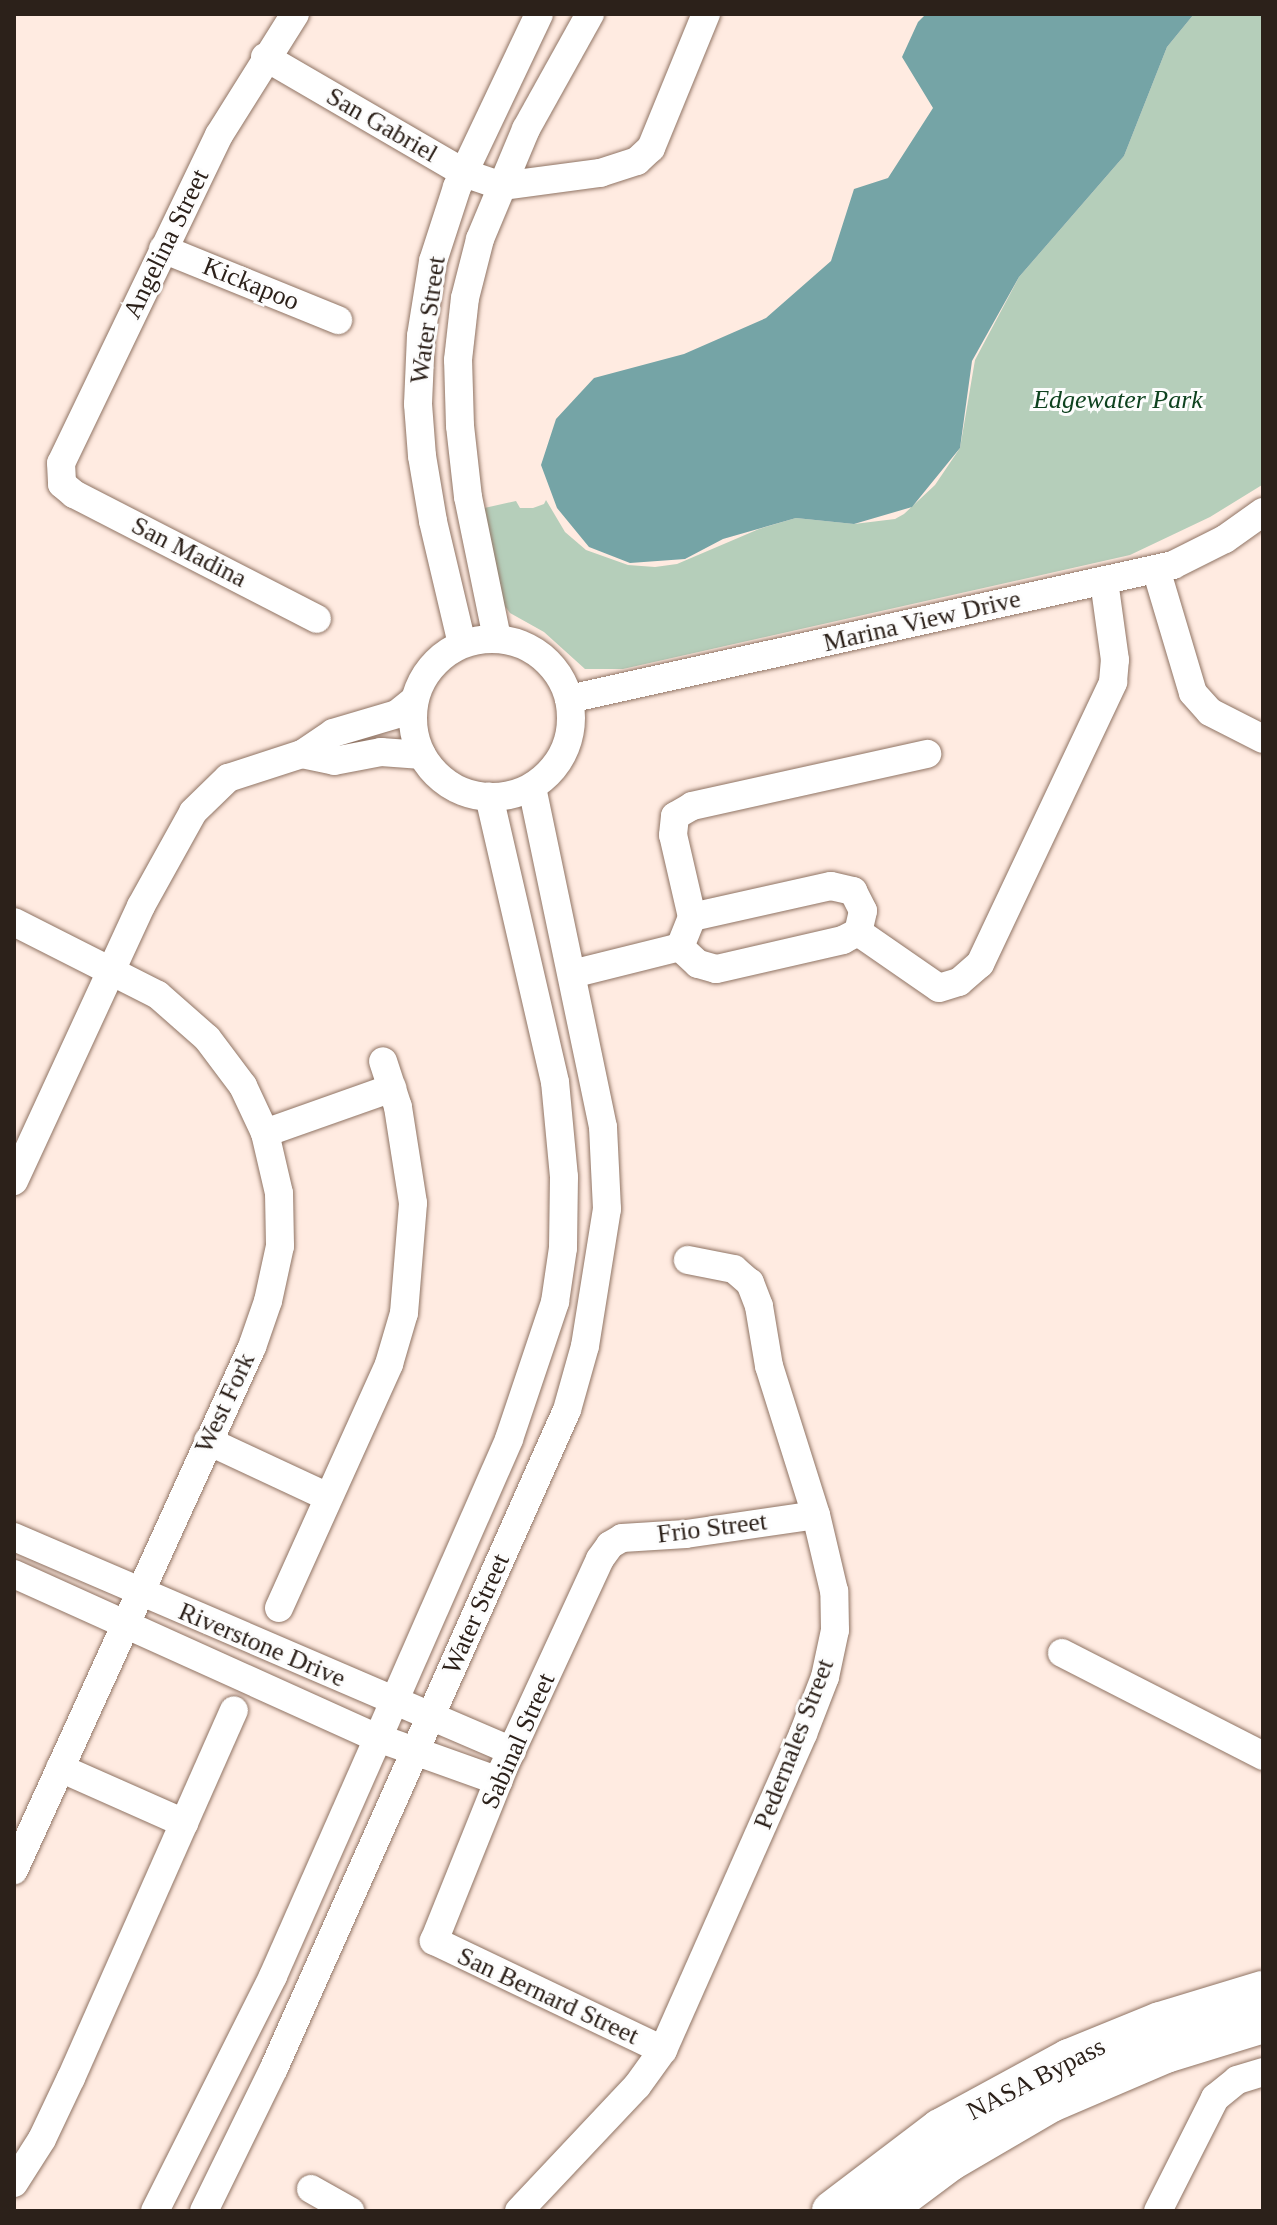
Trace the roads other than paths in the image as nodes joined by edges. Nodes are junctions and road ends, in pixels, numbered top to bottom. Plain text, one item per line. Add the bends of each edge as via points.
1 (295, 14) edge
2 (539, 14) edge
3 (590, 14) edge
4 (706, 14) edge
5 (265, 57) junction
6 (464, 173) junction
7 (502, 186) junction
8 (163, 249) junction
9 (338, 320) dead end
10 (62, 484) joint
11 (1263, 512) edge
12 (1156, 569) junction
13 (1104, 581) junction
14 (317, 619) dead end
15 (497, 638) junction
16 (462, 644) junction
17 (569, 699) junction
18 (414, 700) junction
19 (1263, 739) edge
20 (302, 754) junction
21 (927, 754) dead end
22 (422, 755) junction
23 (532, 787) junction
24 (489, 797) junction
25 (692, 917) junction
26 (14, 922) edge
27 (858, 932) junction
28 (680, 947) junction
29 (111, 971) junction
30 (573, 980) junction
31 (535, 995) junction
32 (383, 1061) dead end
33 (392, 1088) junction
34 (265, 1133) junction
35 (14, 1181) edge
36 (688, 1260) dead end
37 (208, 1441) junction
38 (328, 1497) junction
39 (816, 1515) junction
40 (14, 1537) edge
41 (610, 1545) joint
42 (14, 1574) edge
43 (139, 1591) junction
44 (279, 1608) dead end
45 (125, 1624) junction
46 (1062, 1653) dead end
47 (394, 1702) junction
48 (234, 1710) dead end
49 (431, 1717) junction
50 (378, 1738) junction
51 (416, 1750) junction
52 (512, 1751) junction
53 (1263, 1756) edge
54 (60, 1768) junction
55 (499, 1781) junction
56 (184, 1823) junction
57 (14, 1870) edge
58 (434, 1941) joint
59 (1263, 1991) edge
60 (1263, 2023) edge
61 (663, 2050) junction
62 (1263, 2072) edge
63 (14, 2183) edge
64 (311, 2189) dead end
65 (155, 2211) edge
66 (204, 2211) edge
67 (350, 2211) edge
68 (519, 2211) edge
69 (832, 2211) edge
70 (883, 2211) edge
71 (1158, 2211) edge

1 - 5 street, Angelina Street
2 - 6 street, Water Street
3 - 7 street, Water Street via 526,129
4 - 7 street via 651,148 637,161 600,173
5 - 6 street, San Gabriel
5 - 8 street, Angelina Street via 219,135
6 - 7 street, San Gabriel
6 - 16 street, Water Street via 433,261 421,336 418,404 433,521
7 - 15 street, Water Street via 480,239 465,298 458,360 468,497
8 - 9 street, Kickapoo
8 - 10 street, Angelina Street via 61,463
10 - 14 street, San Madina
11 - 12 street, Marina View Drive via 1197,555
12 - 13 street, Marina View Drive
12 - 19 street via 1193,693 1210,712
13 - 17 street, Marina View Drive
13 - 27 street via 1113,682 980,964 959,982 939,988
15 - 16 street
15 - 17 street via 543,657 560,676
16 - 18 street via 440,657
17 - 23 street via 572,720 560,759
18 - 20 street via 397,714 333,733
18 - 22 street via 413,728
20 - 22 street via 334,761 381,752
20 - 29 street via 228,778 193,812
21 - 25 street via 692,806 675,816 673,835
22 - 24 street via 450,785
23 - 24 street
23 - 30 street, Water Street
24 - 31 street, Water Street
25 - 27 street via 831,886 853,891 863,911
25 - 28 street
26 - 29 street, West Fork
27 - 28 street via 716,969 698,964
28 - 30 street
29 - 34 street, West Fork via 158,995 207,1038 243,1086
29 - 35 street
30 - 31 street
30 - 49 street, Water Street via 603,1127 607,1209 585,1346 567,1410
31 - 47 street, Water Street via 555,1082 564,1177 563,1248 555,1302 509,1439
32 - 33 street
33 - 34 street
33 - 38 street via 413,1203 404,1313 389,1364
34 - 37 street, West Fork via 279,1193 280,1246 252,1347
36 - 39 street, Pedernales Street via 734,1269 750,1283 783,1416
37 - 38 street
37 - 43 street, West Fork
38 - 44 street
39 - 41 street, Frio Street via 622,1538
39 - 61 street, Pedernales Street via 834,1591 835,1630 825,1677
40 - 43 street, Riverstone Drive
41 - 52 street, Sabinal Street
42 - 45 street, Riverstone Drive
43 - 45 street, West Fork
43 - 47 street, Riverstone Drive
45 - 50 street, Riverstone Drive
45 - 54 street, West Fork
46 - 53 street
47 - 49 street, Riverstone Drive
47 - 50 street, Water Street
48 - 56 street
49 - 51 street, Water Street
49 - 52 street, Riverstone Drive
50 - 51 street, Riverstone Drive
50 - 65 street, Water Street via 273,1976
51 - 55 street, Riverstone Drive
51 - 66 street, Water Street
52 - 55 street, Sabinal Street
54 - 56 street
54 - 57 street, West Fork
55 - 58 street, Sabinal Street
56 - 63 street via 71,2078
58 - 61 street, San Bernard Street
59 - 69 highway, NASA Bypass via 1160,2022 1069,2059 975,2107
60 - 70 highway, NASA Bypass via 1142,2062 1051,2102 987,2138
61 - 68 street, Pedernales Street via 637,2086
62 - 71 street via 1237,2080 1215,2098
64 - 67 street

